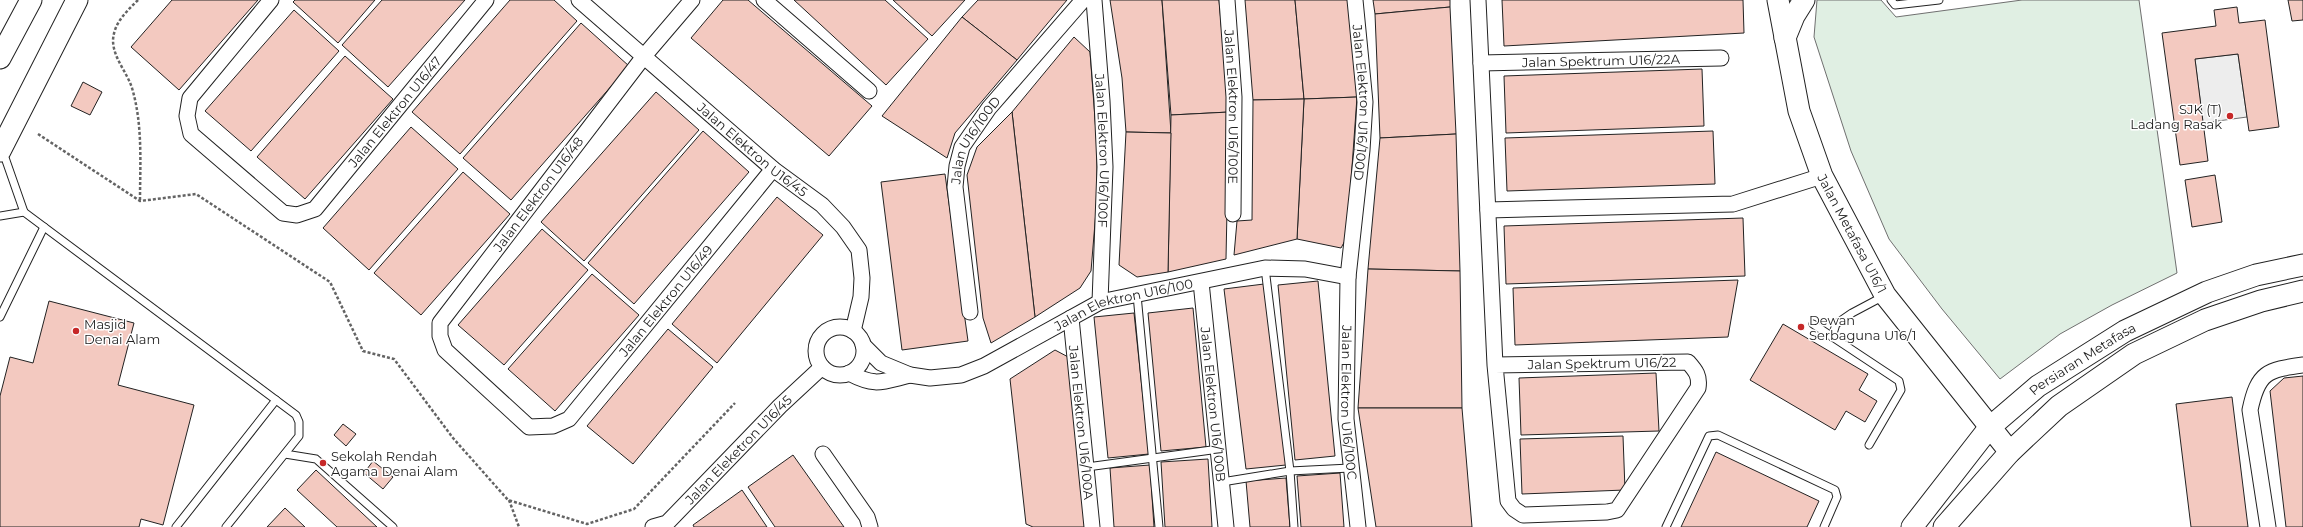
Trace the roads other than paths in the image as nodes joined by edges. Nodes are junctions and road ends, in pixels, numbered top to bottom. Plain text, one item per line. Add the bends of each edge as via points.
1 (31, 0) edge
2 (77, 0) edge
3 (271, 0) edge
4 (486, 0) edge
5 (579, 0) edge
6 (692, 0) edge
7 (764, 0) edge
8 (1083, 0) edge
9 (1094, 0) edge
10 (1227, 0) edge
11 (1355, 0) edge
12 (1478, 0) edge
13 (1778, 0) edge
14 (1804, 0) edge
15 (1890, 0) edge
16 (1939, 0) edge
17 (1785, 38) junction
18 (645, 55) junction
19 (0, 58) edge
20 (1721, 58) dead end
21 (1481, 63) junction
22 (869, 91) dead end
23 (1, 149) edge
24 (773, 169) junction
25 (1822, 176) junction
26 (1488, 210) junction
27 (24, 212) junction
28 (1233, 214) dead end
29 (0, 216) edge
30 (44, 227) junction
31 (2303, 265) edge
32 (1265, 268) junction
33 (1348, 278) junction
34 (1201, 282) junction
35 (2303, 291) edge
36 (1137, 295) junction
37 (1886, 295) junction
38 (1100, 302) junction
39 (970, 312) dead end
40 (0, 317) edge
41 (1071, 318) junction
42 (1813, 324) dead end
43 (853, 331) junction
44 (1832, 337) junction
45 (862, 345) junction
46 (1495, 365) junction
47 (2303, 365) edge
48 (822, 367) junction
49 (849, 373) junction
50 (910, 375) junction
51 (276, 400) junction
52 (553, 426) joint
53 (1990, 428) junction
54 (1869, 445) dead end
55 (1219, 450) junction
56 (2010, 452) junction
57 (285, 454) junction
58 (823, 454) dead end
59 (1154, 459) junction
60 (1087, 467) junction
61 (1350, 468) junction
62 (1290, 470) junction
63 (1222, 482) junction
64 (663, 526) edge
65 (176, 527) edge
66 (226, 527) edge
67 (393, 527) edge
68 (870, 527) edge
69 (1092, 527) edge
70 (1159, 527) edge
71 (1226, 527) edge
72 (1294, 527) edge
73 (1358, 527) edge
74 (1666, 527) edge
75 (1824, 527) edge
76 (1912, 527) edge
77 (1944, 527) edge
78 (2268, 527) edge

1 - 19 main road
2 - 23 main road
3 - 4 street, Jalan Elektron U16/47 via 190,98 187,116 191,134 283,213 297,215 315,209
5 - 18 street, Jalan Elektron U16/45
6 - 18 street, Jalan Elektron U16/48
7 - 22 street
8 - 39 street, Jalan U16/100D via 989,108 962,146 955,187
9 - 38 street, Jalan Elektron U16/100F via 1105,167
10 - 28 street, Jalan Elektron U16/100E via 1234,97
11 - 33 street, Jalan Elektron U16/100D via 1364,102 1362,150
12 - 21 street, Jalan Spektrum U16/22
13 - 17 main road, Jalan Metafasa U16/1
14 - 17 main road
15 - 16 lane via 1895,5 1905,5
17 - 25 main road, Jalan Metafasa U16/1 via 1799,111
18 - 24 street, Jalan Elektron U16/45
18 - 52 street, Jalan Elektron U16/48 via 440,323 440,336 445,350 529,427
20 - 21 street, Jalan Spektrum U16/22A
21 - 26 street, Jalan Spektrum U16/22
23 - 27 lane
24 - 43 street, Jalan Elektron U16/45 via 822,205 843,227 859,250 861,297
24 - 52 street, Jalan Elektron U16/49 via 569,419
25 - 26 street via 1733,204
25 - 37 main road, Jalan Metafasa U16/1
26 - 46 street, Jalan Spektrum U16/22
27 - 29 lane
27 - 30 lane
30 - 40 lane
30 - 51 lane
31 - 53 main road, Persiaran Metafasa via 2256,275 2214,290 2125,331 2038,386
32 - 33 street, Jalan Elektron U16/100 via 1305,269
32 - 34 street, Jalan Elektron U16/100
32 - 62 lane
33 - 61 street, Jalan Elektron U16/100C via 1346,419
34 - 36 street, Jalan Elektron U16/100
34 - 55 street, Jalan Elektron U16/100B
35 - 56 main road, Persiaran Metafasa via 2261,301 2205,320 2134,354 2059,406
36 - 38 street, Jalan Elektron U16/100
36 - 59 lane
37 - 44 lane via 1836,324
37 - 53 main road, Jalan Metafasa U16/1
38 - 41 street, Jalan Elektron U16/100
41 - 50 street, Jalan Elektron U16/100 via 984,366 961,375 930,378
41 - 60 street, Jalan Elektron U16/100A
42 - 44 lane
43 - 45 street
43 - 48 street via 838,327 824,332 819,338 816,352
44 - 54 lane via 1899,381 1900,390
45 - 49 street via 862,358 855,370
45 - 50 street via 881,363
46 - 46 street, Jalan Spektrum U16/22 via 1508,501 1523,515 1617,510 1698,388 1700,380 1697,371 1688,362
47 - 78 street via 2272,370 2260,380 2253,394 2250,410
48 - 49 street via 834,374
48 - 64 street, Jalan Eleketron U16/45 via 780,406
49 - 50 street via 867,382 882,382
51 - 57 lane via 296,415 299,422 299,436
51 - 65 lane
53 - 56 main road, Jalan Metafasa U16/1
53 - 76 main road, Persiaran Metafasa
55 - 59 lane
55 - 63 street, Jalan Elektron U16/100B
56 - 77 main road, Persiaran Metafasa
57 - 66 lane
57 - 67 lane via 316,459
58 - 68 street via 867,517
59 - 60 lane
59 - 70 lane
60 - 69 street, Jalan Elektron U16/100A
61 - 62 lane
61 - 73 street, Jalan Elektron U16/100C
62 - 63 lane
62 - 72 lane
63 - 71 street, Jalan Elektron U16/100B
74 - 75 lane via 1709,436 1718,435 1835,490 1837,497

